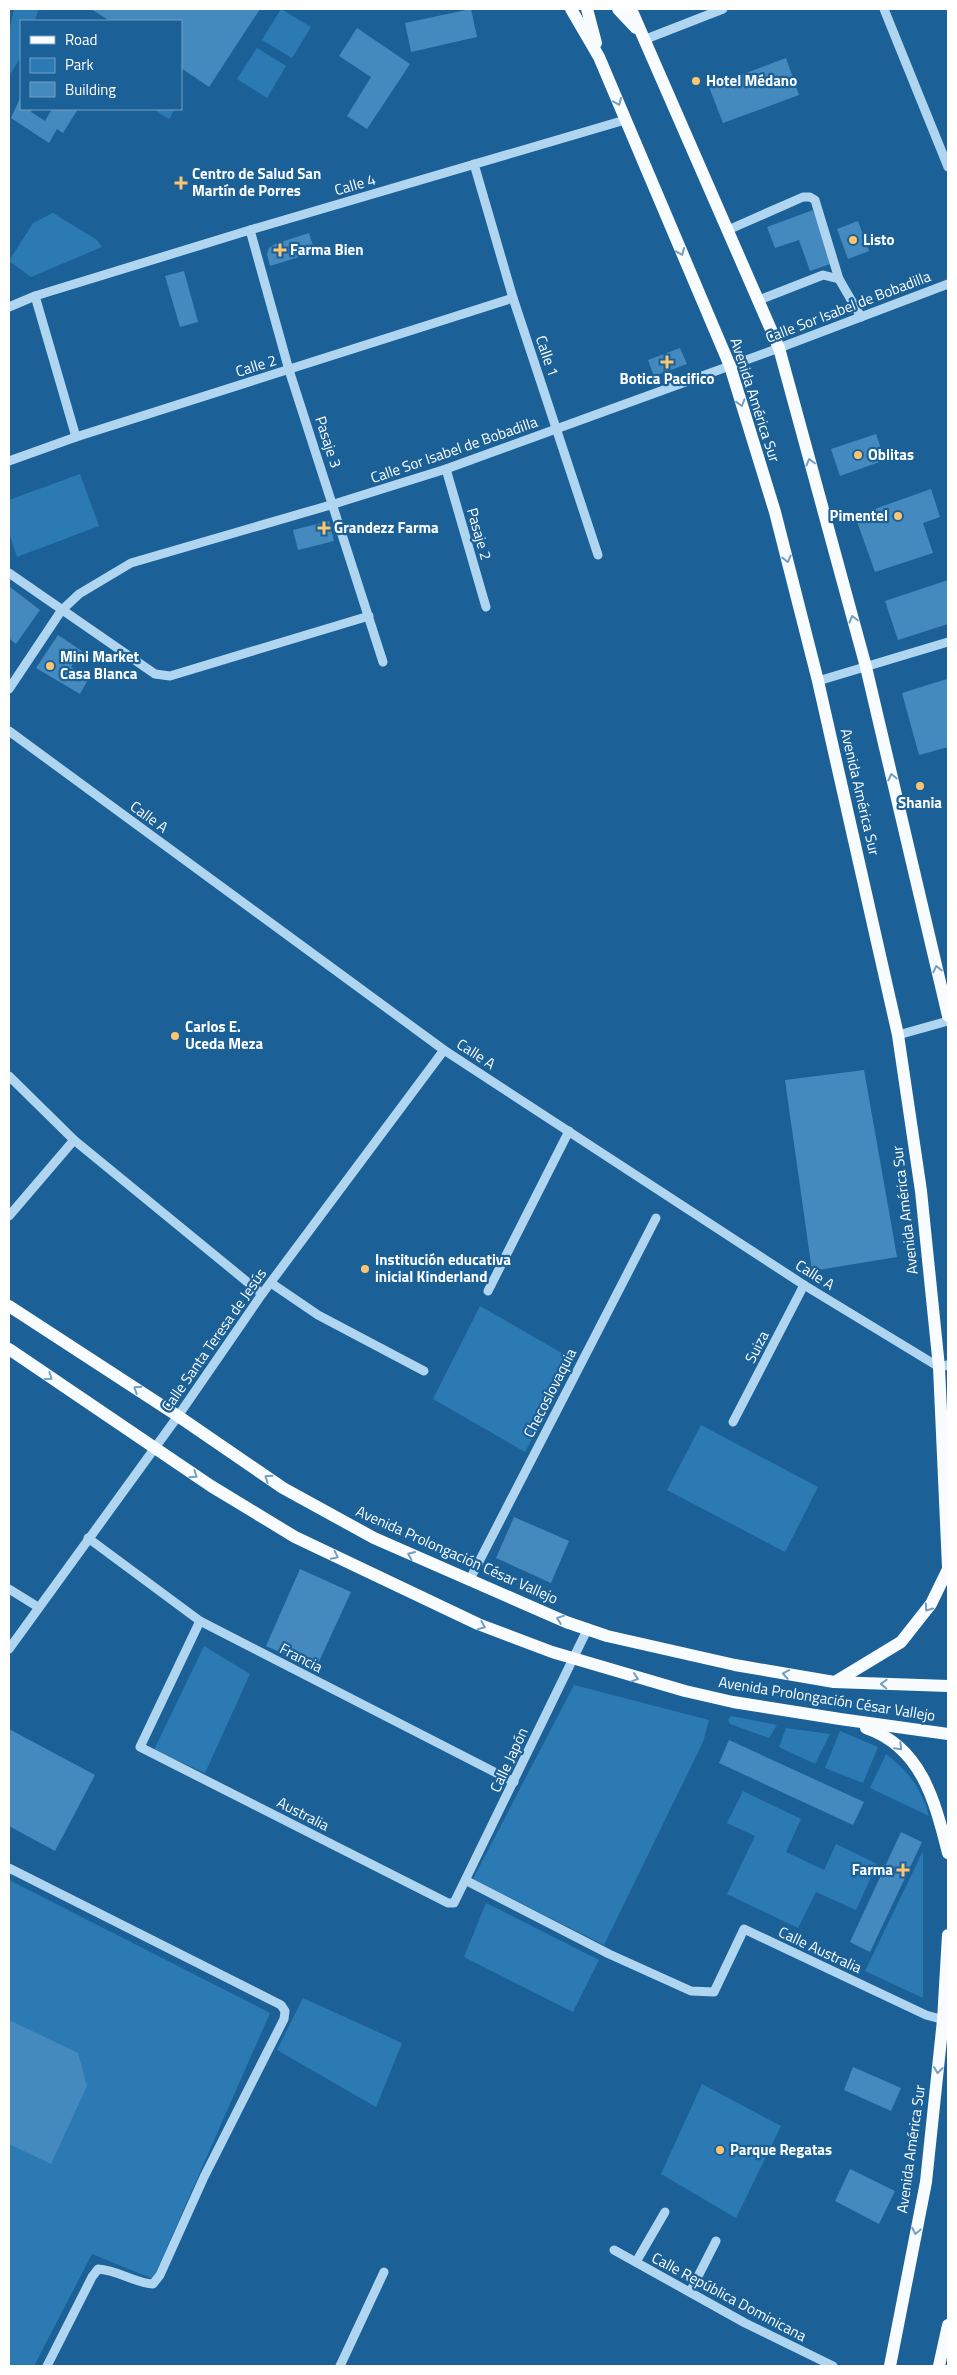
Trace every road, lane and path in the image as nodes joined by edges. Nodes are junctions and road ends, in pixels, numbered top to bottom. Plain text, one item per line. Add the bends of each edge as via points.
1 (571, 9) edge
2 (618, 9) edge
3 (631, 9) edge
4 (723, 9) edge
5 (884, 9) edge
6 (588, 10) edge
7 (646, 39) junction
8 (599, 57) junction
9 (625, 120) junction
10 (474, 164) junction
11 (948, 167) edge
12 (250, 230) junction
13 (728, 230) junction
14 (839, 279) junction
15 (948, 284) edge
16 (9, 295) edge
17 (35, 296) junction
18 (512, 298) junction
19 (758, 300) junction
20 (18, 302) junction
21 (9, 307) edge
22 (860, 318) junction
23 (779, 348) junction
24 (730, 366) junction
25 (289, 370) junction
26 (557, 429) junction
27 (76, 436) junction
28 (9, 461) edge
29 (446, 469) junction
30 (334, 504) junction
31 (598, 555) dead end
32 (9, 573) edge
33 (486, 607) dead end
34 (61, 610) junction
35 (369, 616) junction
36 (948, 642) edge
37 (383, 662) dead end
38 (866, 667) junction
39 (818, 681) junction
40 (9, 689) edge
41 (9, 731) edge
42 (948, 1016) edge
43 (948, 1021) edge
44 (898, 1035) junction
45 (444, 1050) junction
46 (9, 1076) edge
47 (569, 1131) junction
48 (74, 1140) junction
49 (9, 1216) edge
50 (656, 1218) dead end
51 (271, 1283) junction
52 (804, 1285) junction
53 (488, 1291) dead end
54 (262, 1294) junction
55 (9, 1306) edge
56 (9, 1349) edge
57 (944, 1366) edge
58 (424, 1371) dead end
59 (178, 1416) junction
60 (733, 1422) dead end
61 (154, 1448) junction
62 (88, 1538) junction
63 (948, 1568) edge
64 (469, 1582) junction
65 (9, 1589) edge
66 (38, 1607) junction
67 (200, 1622) junction
68 (588, 1628) junction
69 (9, 1649) edge
70 (573, 1657) junction
71 (834, 1682) junction
72 (948, 1686) edge
73 (840, 1719) junction
74 (948, 1734) edge
75 (514, 1782) junction
76 (948, 1853) edge
77 (9, 1868) edge
78 (467, 1881) junction
79 (454, 1903) joint
80 (948, 1934) edge
81 (946, 2020) edge
82 (665, 2212) dead end
83 (716, 2241) dead end
84 (614, 2250) dead end
85 (636, 2262) junction
86 (384, 2272) dead end
87 (690, 2292) junction
88 (948, 2325) edge
89 (47, 2366) edge
90 (340, 2366) edge
91 (832, 2366) edge
92 (890, 2366) edge
93 (939, 2366) edge

1 - 8 main road, Avenida América Sur
2 - 7 main road
3 - 7 main road
4 - 7 street
5 - 11 street
6 - 8 main road, Avenida América Sur
7 - 13 main road
8 -> 9 main road, Avenida América Sur
9 - 10 street, Calle 4
9 -> 24 main road, Avenida América Sur
10 - 12 street, Calle 4
10 - 18 street, Calle 1
12 - 17 street, Calle 4
12 - 25 street, Pasaje 3
13 - 14 street via 803,197 810,197 815,200
13 - 19 main road
14 - 19 street via 823,275
14 - 22 street
15 - 22 street, Calle Sor Isabel de Bobadilla
16 - 20 street
17 - 20 street, Calle 4
17 - 27 street
18 - 25 street, Calle 2
18 - 26 street, Calle 1
19 - 23 main road
20 - 21 street, Calle 4
22 - 23 street, Calle Sor Isabel de Bobadilla
23 - 24 street, Calle Sor Isabel de Bobadilla
38 -> 23 main road
24 - 26 street, Calle Sor Isabel de Bobadilla
24 -> 39 main road, Avenida América Sur via 775,512
25 - 27 street, Calle 2
25 - 30 street, Pasaje 3
26 - 29 street, Calle Sor Isabel de Bobadilla
26 - 31 street, Calle 1
27 - 28 street, Calle 2
29 - 30 street, Calle Sor Isabel de Bobadilla
29 - 33 street, Pasaje 2
30 - 34 street, Calle Sor Isabel de Bobadilla via 131,563 79,594
30 - 35 street, Pasaje 3
32 - 34 street
34 - 35 street via 155,674 170,676
34 - 40 street, Calle Sor Isabel de Bobadilla
35 - 37 street, Pasaje 3
36 - 38 street
38 - 39 street
42 -> 38 main road
39 - 44 main road, Avenida América Sur
41 - 45 street, Calle A
43 - 44 street
44 - 57 main road, Avenida América Sur
45 - 47 street, Calle A
45 - 51 street, Calle Santa Teresa de Jesús
46 - 48 street
47 - 52 street, Calle A
47 - 53 street
48 - 49 street
48 - 54 street
50 - 64 street, Checoslovaquia
51 - 54 street, Calle Santa Teresa de Jesús
51 - 58 street via 318,1315
52 - 57 street, Calle A
52 - 60 street, Suiza
54 - 59 street, Calle Santa Teresa de Jesús
59 -> 55 main road, Avenida Prolongación César Vallejo
56 -> 61 main road, Avenida Prolongación César Vallejo
57 - 63 main road, Avenida América Sur
59 - 61 street, Calle Santa Teresa de Jesús
64 -> 59 main road, Avenida Prolongación César Vallejo via 374,1538 283,1488
61 - 62 street, Calle Santa Teresa de Jesús
61 -> 70 main road, Avenida Prolongación César Vallejo via 295,1537 478,1624
62 - 66 street, Calle Santa Teresa de Jesús
62 - 67 street, Francia
63 -> 71 main road via 931,1604 901,1642
68 -> 64 main road, Avenida Prolongación César Vallejo
65 - 66 street
66 - 69 street, Calle Santa Teresa de Jesús
67 - 75 street, Francia
67 - 79 street, Australia via 140,1747 448,1903
68 - 70 street, Calle Japón
71 -> 68 main road, Avenida Prolongación César Vallejo via 735,1665 608,1636
70 -> 73 main road, Avenida Prolongación César Vallejo via 685,1691
70 - 75 street, Calle Japón
72 -> 71 main road, Avenida Prolongación César Vallejo
73 - 74 main road, Avenida Prolongación César Vallejo
73 -> 76 main road via 879,1732 899,1744 929,1786
75 - 78 street, Calle Japón
77 - 89 street via 281,2004 285,2011 284,2019 204,2177 160,2275 153,2284 141,2284 98,2269
78 - 79 street, Calle Japón
78 - 81 street, Calle Australia via 609,1954 691,1991 714,1992 744,1930 926,2015
80 - 81 main road, Avenida América Sur
81 -> 92 main road, Avenida América Sur via 926,2182
82 - 85 street
83 - 87 street
84 - 85 street, Calle República Dominicana
85 - 87 street, Calle República Dominicana
86 - 90 street
87 - 91 street, Calle República Dominicana
88 - 93 main road

